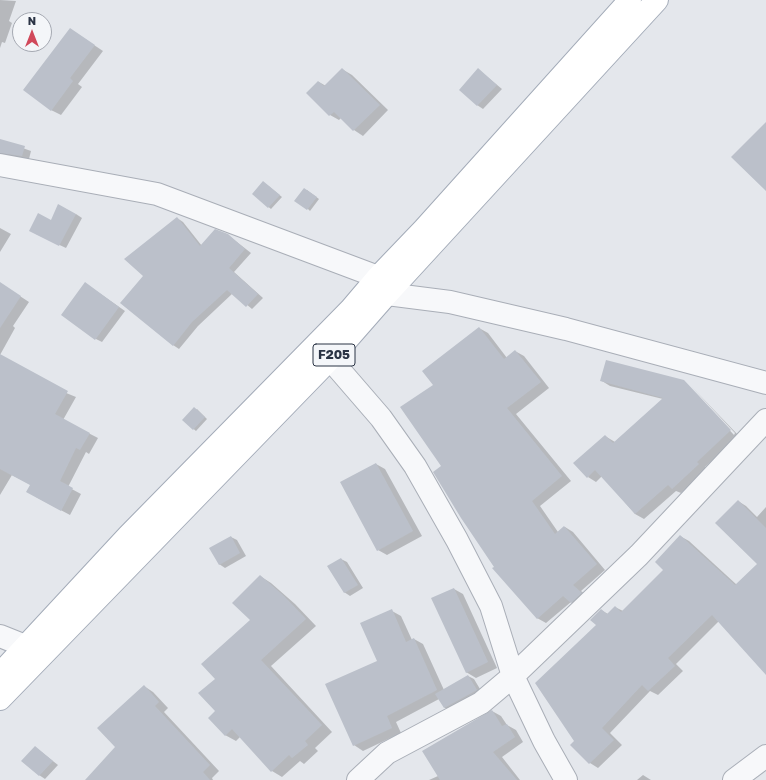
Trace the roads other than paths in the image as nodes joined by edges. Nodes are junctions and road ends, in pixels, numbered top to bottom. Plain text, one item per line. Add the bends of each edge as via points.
1 (630, 0) edge
2 (657, 0) edge
3 (0, 165) edge
4 (382, 286) junction
5 (330, 359) junction
6 (766, 383) edge
7 (766, 420) edge
8 (0, 636) edge
9 (25, 646) junction
10 (0, 674) edge
11 (513, 676) junction
12 (0, 699) edge
13 (766, 756) edge
14 (358, 780) edge
15 (566, 780) edge
16 (734, 780) edge

1 - 4 main road, F205 via 424,229
2 - 4 main road, F205
3 - 4 street via 157,194
4 - 5 main road, F205
4 - 6 street via 566,329
4 - 9 main road, F205 via 350,310 128,536
5 - 11 street via 381,418 419,473 491,606
5 - 12 main road, F205
7 - 11 street via 639,555
8 - 9 street
9 - 10 main road, F205
11 - 14 street via 481,703 387,753
11 - 15 street
13 - 16 street

